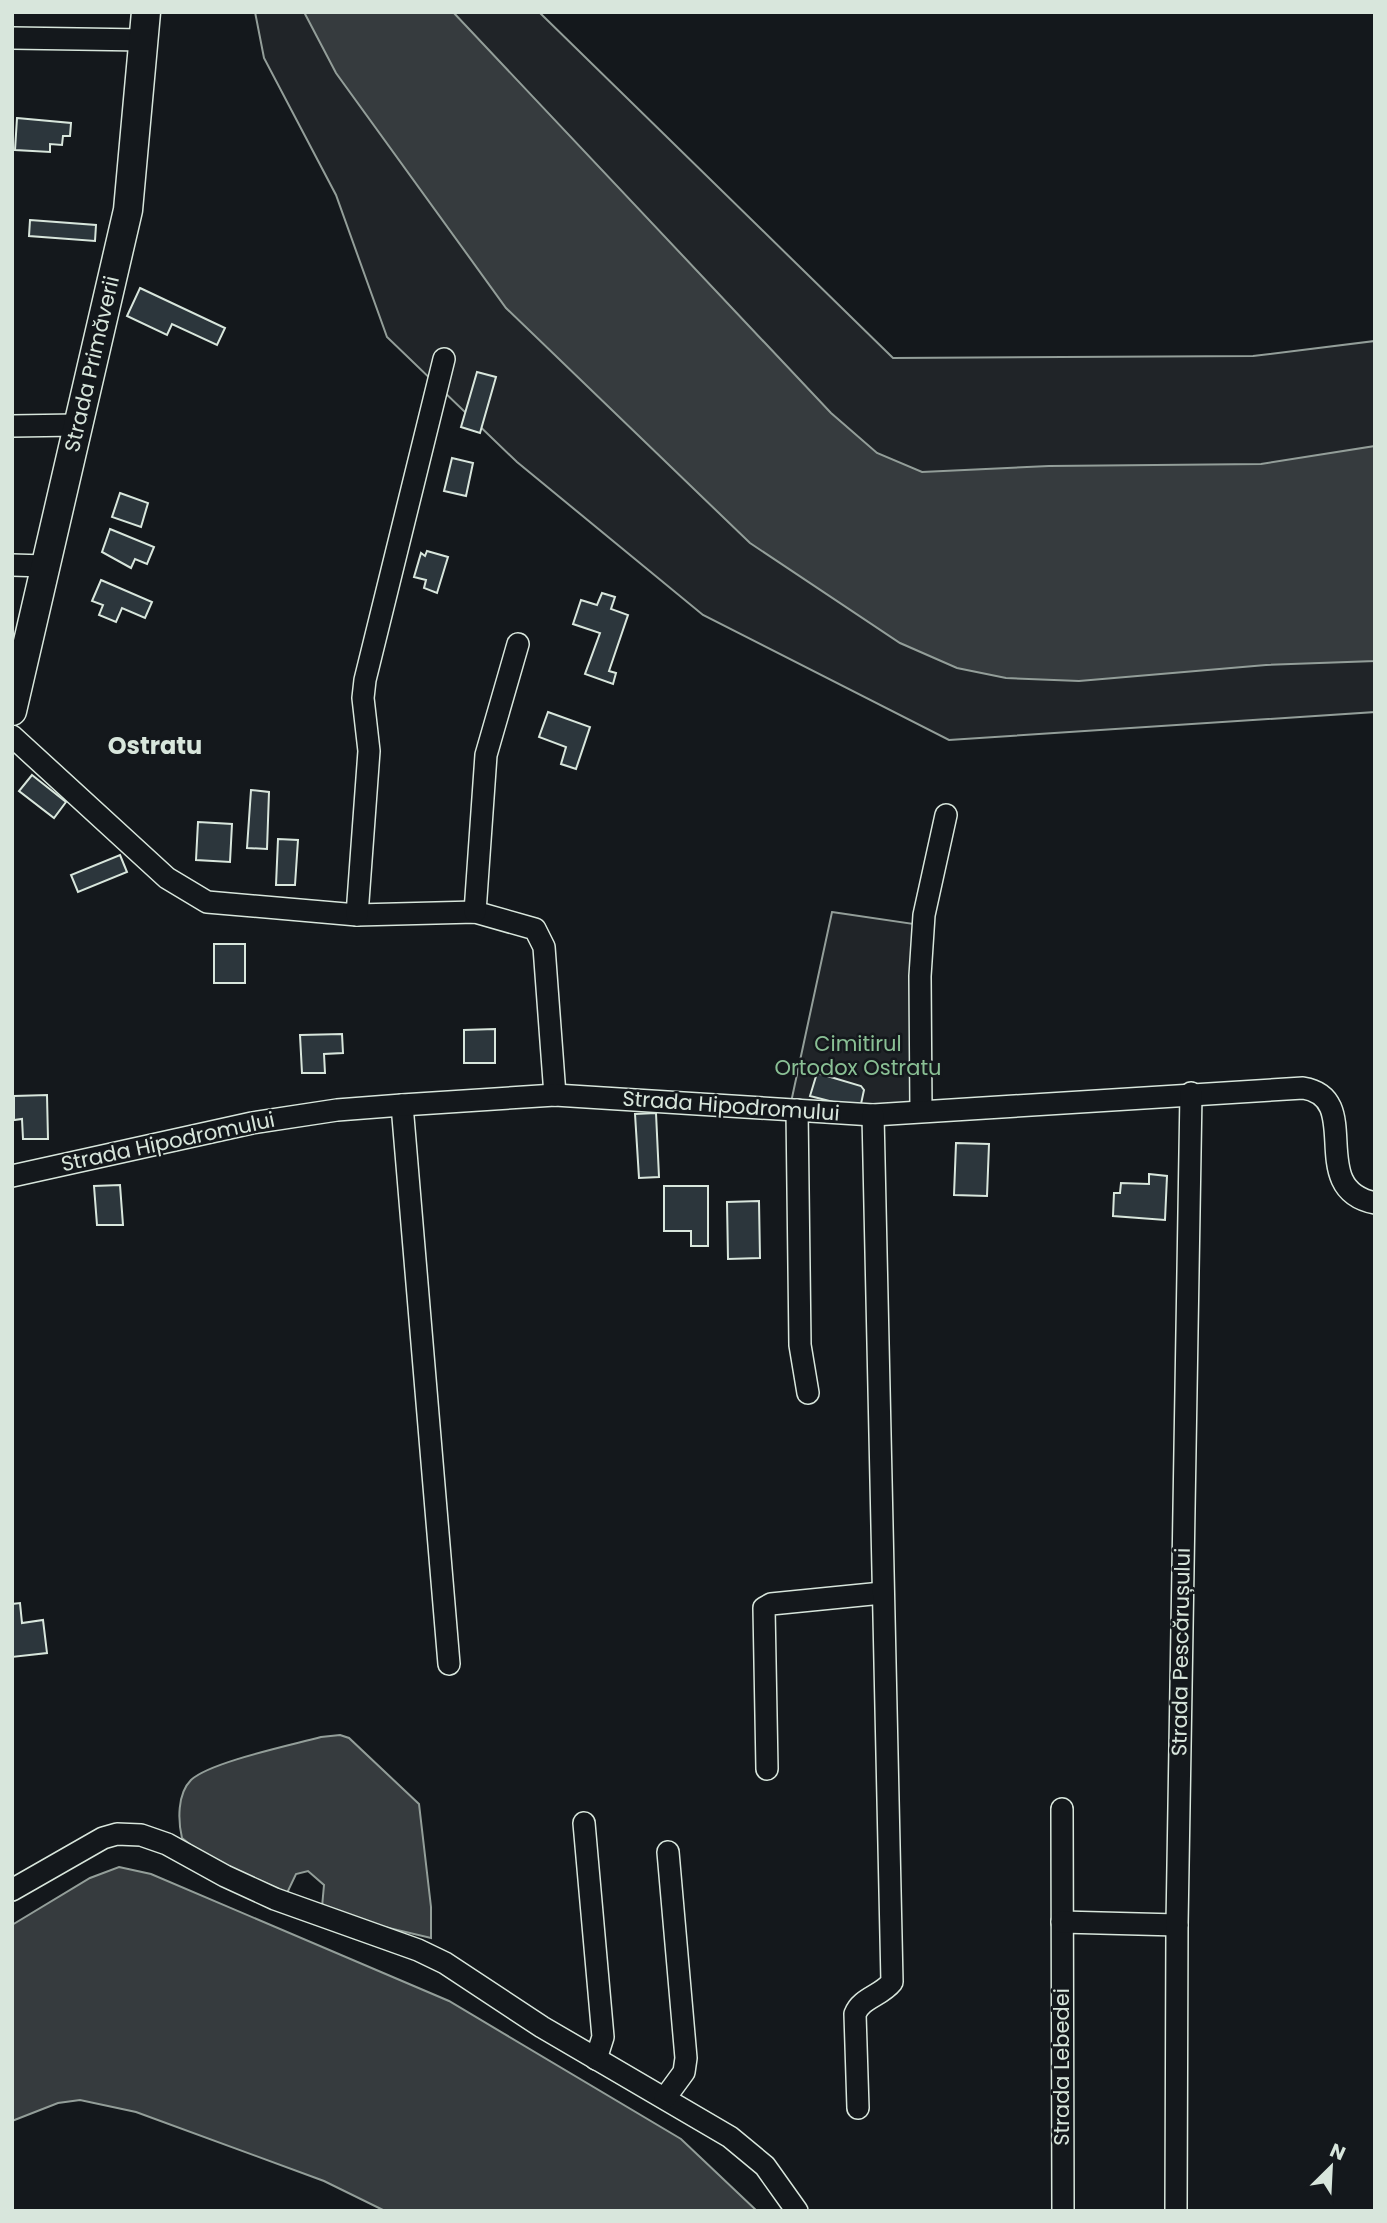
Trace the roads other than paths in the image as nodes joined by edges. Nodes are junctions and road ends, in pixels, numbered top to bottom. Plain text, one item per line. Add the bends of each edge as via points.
1 (146, 12) edge
2 (12, 38) edge
3 (144, 40) junction
4 (444, 359) dead end
5 (77, 425) junction
6 (12, 426) edge
7 (12, 565) edge
8 (45, 566) junction
9 (518, 643) dead end
10 (12, 711) edge
11 (12, 736) edge
12 (946, 815) dead end
13 (475, 912) junction
14 (357, 915) junction
15 (1191, 1093) junction
16 (555, 1095) junction
17 (402, 1105) junction
18 (797, 1110) junction
19 (921, 1111) junction
20 (873, 1115) junction
21 (12, 1176) edge
22 (1375, 1203) edge
23 (807, 1393) dead end
24 (882, 1593) junction
25 (449, 1664) dead end
26 (767, 1769) dead end
27 (1062, 1809) dead end
28 (584, 1823) dead end
29 (668, 1852) dead end
30 (12, 1890) edge
31 (1062, 1922) junction
32 (1177, 1925) junction
33 (596, 2059) junction
34 (665, 2098) junction
35 (858, 2108) dead end
36 (797, 2211) edge
37 (1063, 2211) edge
38 (1176, 2211) edge

1 - 3 main road, Strada Primăverii
2 - 3 street
3 - 5 main road, Strada Primăverii via 128,210
4 - 14 street via 365,680 369,751
5 - 6 street
5 - 8 main road, Strada Primăverii
7 - 8 street
8 - 10 main road, Strada Primăverii
9 - 13 street via 486,755
11 - 14 street via 167,878 207,902
12 - 19 street via 924,915
13 - 14 street
13 - 16 street via 535,929 544,947
15 - 19 street, Strada Hipodromului
15 - 22 street, Strada Hipodromului via 1315,1090 1328,1100 1333,1115 1339,1178 1348,1190
15 - 32 street, Strada Pescărușului
16 - 17 street, Strada Hipodromului
16 - 18 street, Strada Hipodromului
17 - 21 street, Strada Hipodromului via 252,1123
17 - 25 street
18 - 20 street, Strada Hipodromului
18 - 23 street via 800,1345
19 - 20 street, Strada Hipodromului
20 - 24 street
24 - 26 street via 764,1608
24 - 35 street via 892,1982 884,1992 858,2006 855,2014
27 - 31 street, Strada Lebedei
28 - 33 street via 603,2037
29 - 34 street via 686,2058 684,2072
30 - 33 street via 103,1838 141,1835 275,1899 427,1954
31 - 32 street
31 - 37 street, Strada Lebedei
32 - 38 street, Strada Pescărușului
33 - 34 street
34 - 36 street via 730,2137 765,2166

